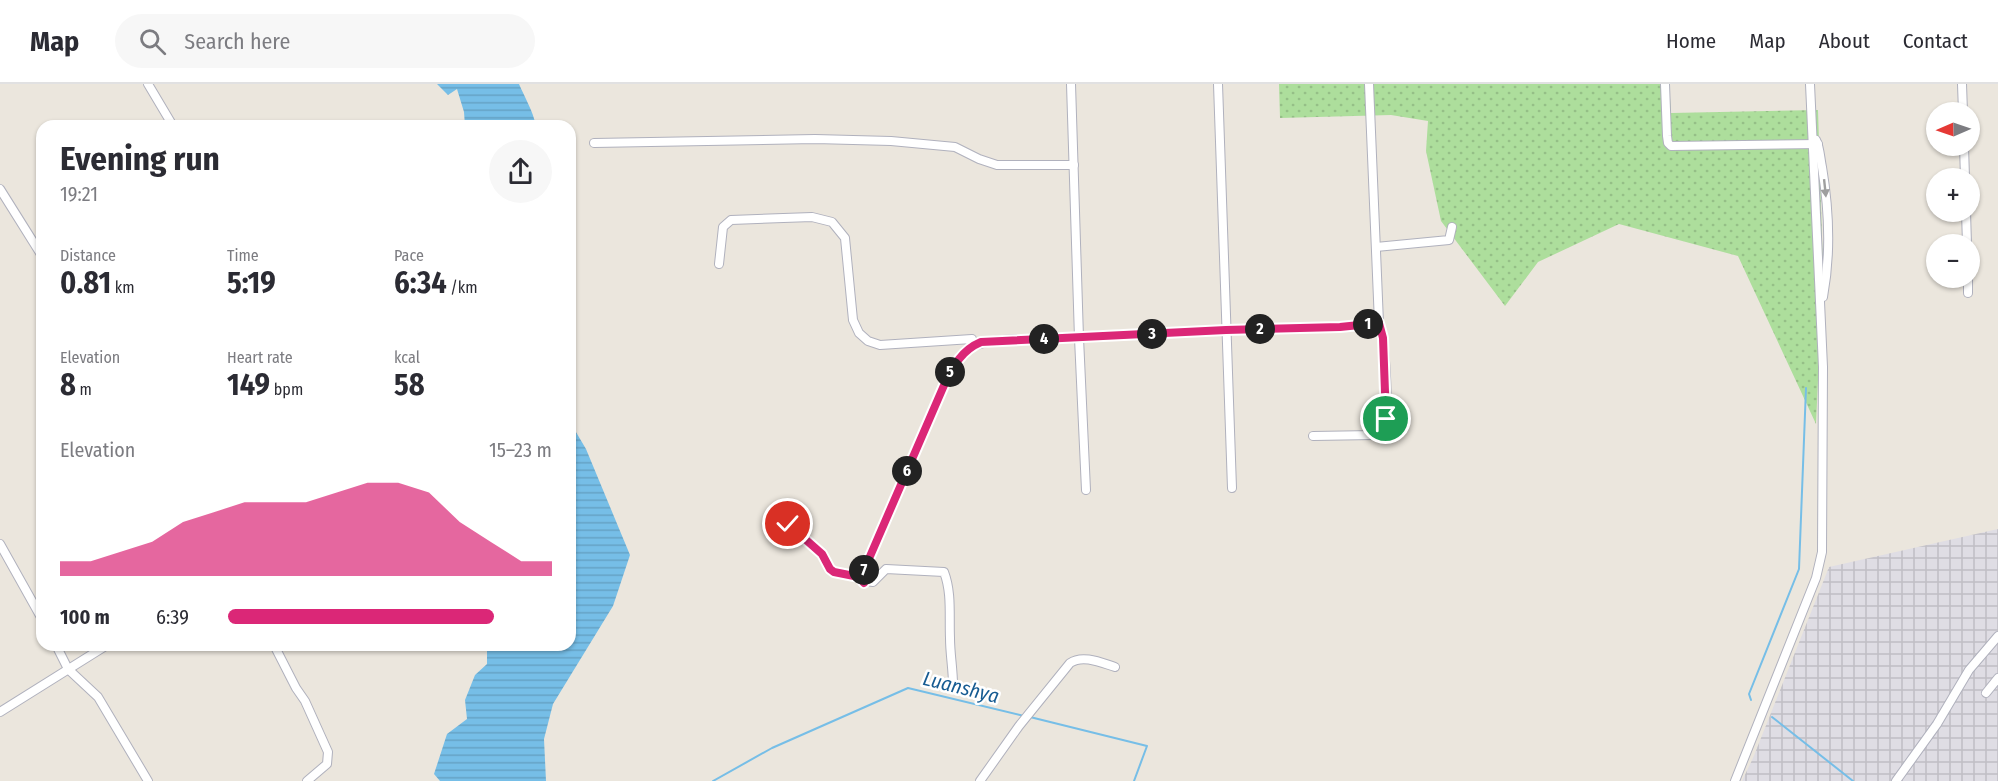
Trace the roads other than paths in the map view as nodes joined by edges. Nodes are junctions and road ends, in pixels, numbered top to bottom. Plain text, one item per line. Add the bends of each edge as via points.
1 (148, 84) edge
2 (1071, 84) edge
3 (1218, 84) edge
4 (1369, 84) edge
5 (1665, 84) edge
6 (1810, 84) edge
7 (1962, 84) edge
8 (1963, 102) edge
9 (169, 120) edge
10 (594, 142) dead end
11 (1815, 144) junction
12 (1074, 165) junction
13 (0, 189) edge
14 (1452, 227) dead end
15 (1817, 237) junction
16 (1828, 237) junction
17 (36, 246) edge
18 (1376, 247) junction
19 (719, 264) dead end
20 (1968, 288) edge
21 (1968, 293) dead end
22 (1821, 308) junction
23 (1379, 323) junction
24 (1226, 330) junction
25 (1079, 338) junction
26 (970, 346) junction
27 (1313, 436) dead end
28 (1232, 488) dead end
29 (1086, 490) dead end
30 (788, 524) dead end
31 (0, 544) edge
32 (866, 581) junction
33 (36, 608) edge
34 (1998, 636) edge
35 (59, 651) edge
36 (97, 651) edge
37 (277, 651) edge
38 (1115, 667) dead end
39 (68, 669) junction
40 (1998, 678) edge
41 (953, 685) dead end
42 (1986, 693) dead end
43 (0, 712) edge
44 (148, 781) edge
45 (307, 781) edge
46 (980, 781) edge
47 (1735, 781) edge
48 (1896, 781) edge

1 - 9 street
2 - 12 street
3 - 24 street
4 - 18 street
5 - 11 street via 1667,136 1671,146
6 - 11 street
7 - 8 street
10 - 12 street via 891,141 955,147 997,165
11 - 15 street
11 -> 16 street via 1826,194
12 - 25 street
13 - 17 street
14 - 18 street via 1449,240
15 - 16 street
15 - 22 street
16 - 22 street
18 - 23 street
19 - 26 street via 723,227 731,220 824,218 845,238 853,320 868,341 880,345 972,339
20 - 21 street
22 - 47 street via 1822,552 1816,578
23 - 24 street
23 - 27 street via 1386,403 1381,432
24 - 25 street
24 - 28 street
25 - 26 street via 1003,340
25 - 29 street
26 - 32 street via 945,383 864,570
30 - 32 street via 822,554 834,572
31 - 33 street
32 - 41 street via 873,582 886,569 944,572 950,603
34 - 48 street via 1970,670
35 - 39 street
36 - 39 street
37 - 45 street via 328,752 327,764
38 - 46 street via 1073,660 1018,726
39 - 43 street
39 - 44 street via 98,697
40 - 42 street

